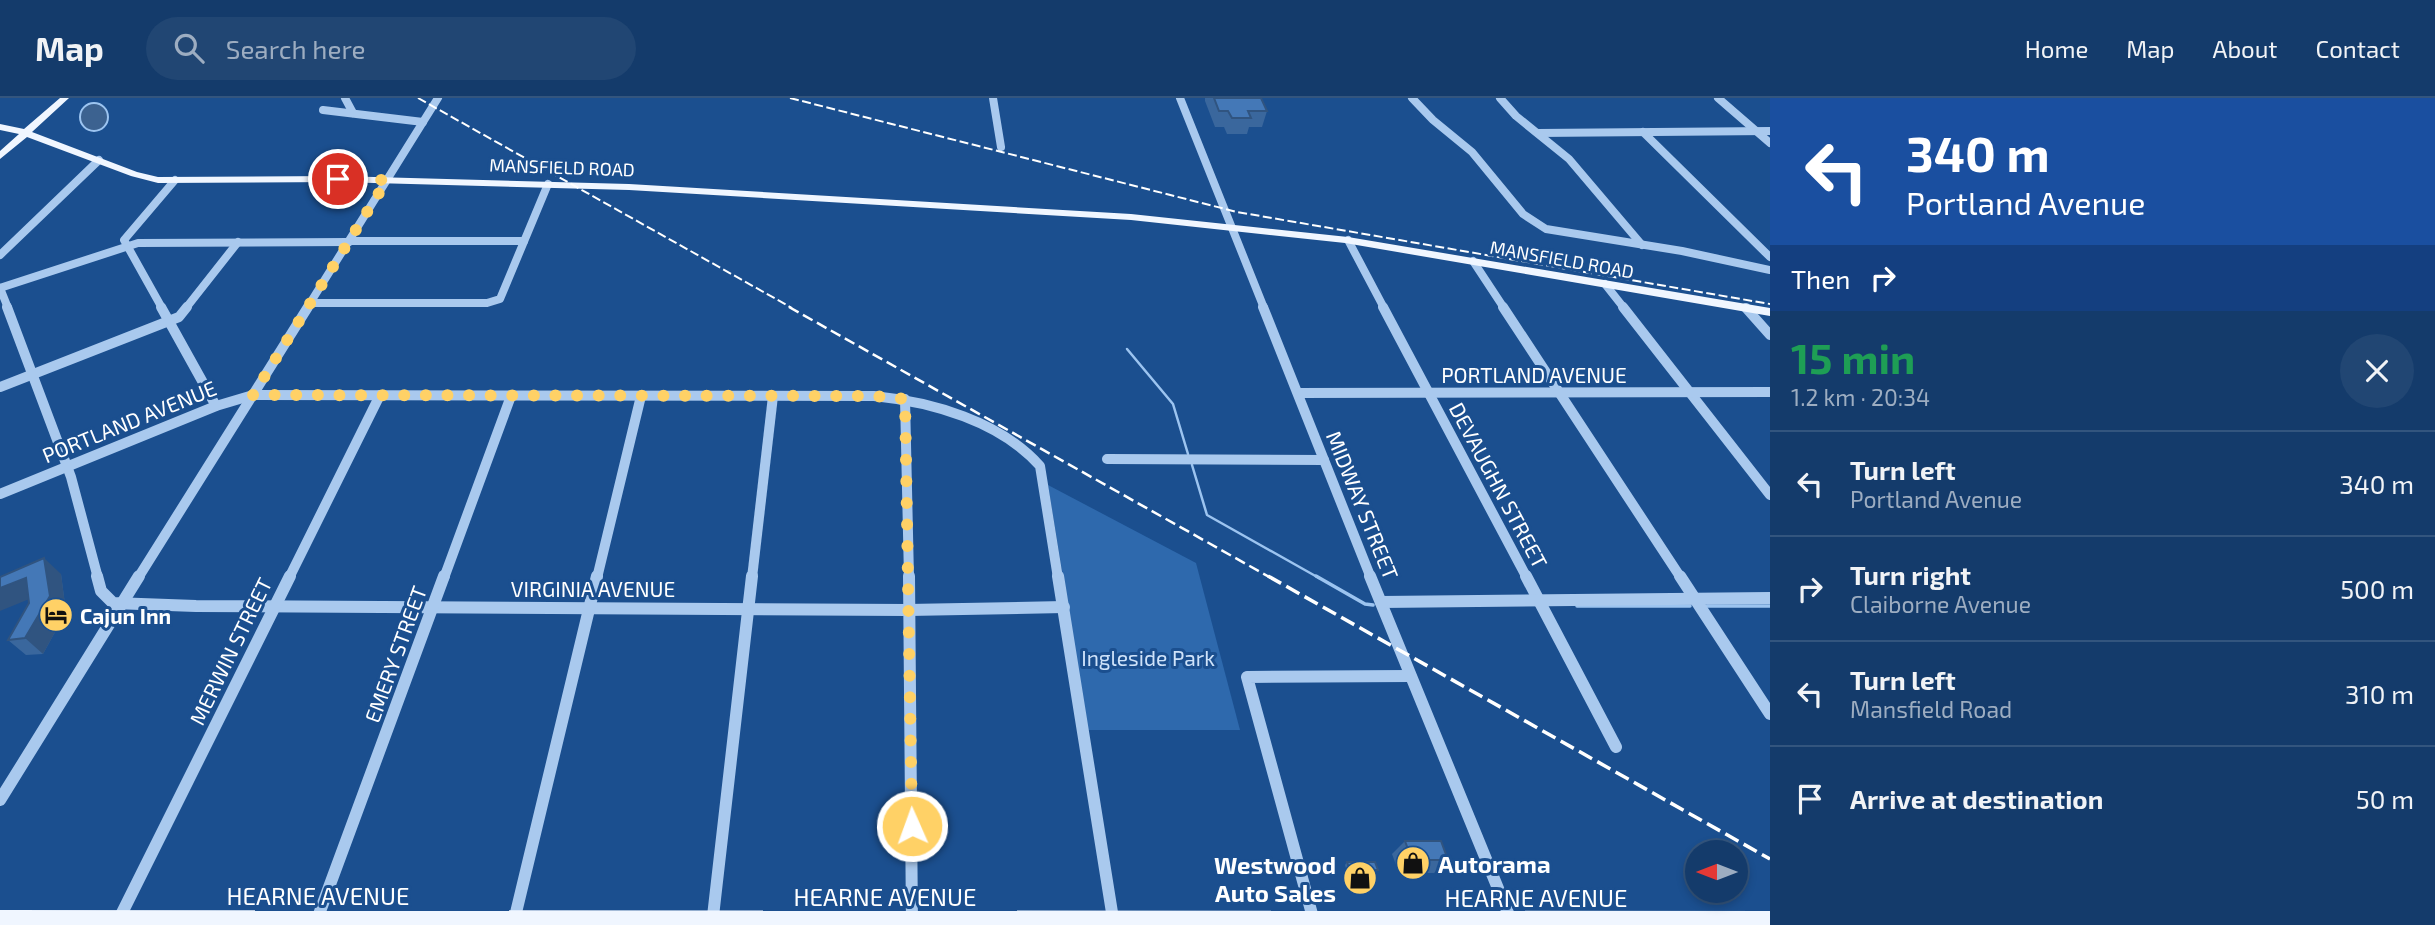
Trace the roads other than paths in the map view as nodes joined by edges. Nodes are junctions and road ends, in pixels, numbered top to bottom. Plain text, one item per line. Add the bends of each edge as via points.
1 (65, 98) edge
2 (345, 98) edge
3 (438, 98) edge
4 (993, 98) edge
5 (1180, 98) edge
6 (1412, 98) edge
7 (1500, 98) edge
8 (1718, 98) edge
9 (323, 110) dead end
10 (353, 113) junction
11 (423, 122) junction
12 (0, 127) edge
13 (1756, 131) junction
14 (1770, 131) edge
15 (1643, 132) junction
16 (26, 133) junction
17 (1538, 133) junction
18 (1770, 143) edge
19 (1001, 147) dead end
20 (0, 156) edge
21 (99, 160) junction
22 (175, 180) junction
23 (387, 180) junction
24 (548, 184) junction
25 (1231, 225) junction
26 (1348, 240) junction
27 (349, 241) junction
28 (524, 241) junction
29 (238, 242) junction
30 (128, 244) junction
31 (1642, 245) junction
32 (0, 255) edge
33 (1770, 257) edge
34 (1472, 261) junction
35 (1770, 271) edge
36 (1605, 284) junction
37 (0, 288) edge
38 (310, 303) junction
39 (1746, 308) junction
40 (1770, 312) edge
41 (169, 321) junction
42 (1770, 335) edge
43 (32, 372) junction
44 (0, 387) edge
45 (1690, 392) junction
46 (1770, 392) edge
47 (1298, 393) junction
48 (1428, 393) junction
49 (1559, 393) junction
50 (253, 395) junction
51 (380, 396) junction
52 (511, 396) junction
53 (641, 396) junction
54 (773, 396) junction
55 (905, 399) junction
56 (216, 406) junction
57 (1107, 459) dead end
58 (1324, 460) junction
59 (67, 467) junction
60 (0, 494) edge
61 (1770, 495) edge
62 (1693, 598) junction
63 (1770, 598) edge
64 (1537, 600) junction
65 (1381, 602) junction
66 (122, 605) junction
67 (274, 607) junction
68 (433, 607) junction
69 (591, 607) junction
70 (1064, 607) junction
71 (748, 608) junction
72 (908, 610) junction
73 (1410, 676) junction
74 (1770, 714) edge
75 (1616, 747) dead end
76 (0, 800) edge
77 (0, 919) edge
78 (1770, 921) edge
79 (118, 922) edge
80 (316, 922) edge
81 (514, 922) edge
82 (712, 923) edge
83 (912, 923) edge
84 (1113, 923) edge
85 (1315, 923) edge
86 (1512, 923) edge

1 - 16 main road
2 - 10 street
3 - 11 street
4 - 19 street
5 - 25 street, MIDWAY STREET
6 - 31 street via 1475,156 1518,211 1534,224
7 - 17 street
8 - 13 street
9 - 10 street
10 - 11 street
11 - 23 street
12 - 16 main road, MANSFIELD ROAD
13 - 14 street
13 - 15 street
13 - 18 street
15 - 17 street
15 - 33 street
16 - 20 main road
16 - 21 main road, MANSFIELD ROAD
17 - 31 street via 1569,159
21 - 22 main road, MANSFIELD ROAD via 146,178
21 - 32 street
22 - 23 main road, MANSFIELD ROAD
22 - 30 street via 129,230 124,240
23 - 24 main road, MANSFIELD ROAD
23 - 27 street
24 - 25 main road, MANSFIELD ROAD
24 - 28 street
25 - 26 main road, MANSFIELD ROAD
25 - 47 street, MIDWAY STREET
26 - 34 main road, MANSFIELD ROAD
26 - 48 street, DEVAUGHN STREET
27 - 28 street
27 - 29 street
27 - 38 street
28 - 38 street via 500,299 486,303
29 - 30 street
29 - 41 street via 183,313
30 - 37 street
30 - 41 street
31 - 35 street
34 - 36 main road, MANSFIELD ROAD
34 - 49 street
36 - 39 main road, MANSFIELD ROAD
36 - 45 street
37 - 43 street
38 - 50 street
39 - 40 main road, MANSFIELD ROAD
39 - 42 street
41 - 43 street
41 - 56 street
43 - 44 street
43 - 59 street
45 - 46 street, PORTLAND AVENUE
45 - 49 street, PORTLAND AVENUE
45 - 61 street
47 - 48 street, PORTLAND AVENUE
47 - 58 street, MIDWAY STREET
48 - 49 street, PORTLAND AVENUE
48 - 64 street, DEVAUGHN STREET
49 - 62 street
50 - 51 street, PORTLAND AVENUE
50 - 56 street, PORTLAND AVENUE
50 - 66 street
51 - 52 street, PORTLAND AVENUE
51 - 67 street, MERWIN STREET
52 - 53 street, PORTLAND AVENUE
52 - 68 street, EMERY STREET
53 - 54 street, PORTLAND AVENUE
53 - 69 street
54 - 55 street, PORTLAND AVENUE
54 - 71 street
55 - 70 street, PORTLAND AVENUE via 941,408 1019,447 1037,461
55 - 72 street
56 - 59 street, PORTLAND AVENUE
57 - 58 street
58 - 65 street, MIDWAY STREET
59 - 60 street, PORTLAND AVENUE
59 - 66 street via 101,591 108,600
62 - 63 street
62 - 64 street
62 - 74 street
64 - 65 street
64 - 75 street, DEVAUGHN STREET
65 - 73 street, MIDWAY STREET
66 - 67 street, VIRGINIA AVENUE
66 - 76 street
67 - 68 street, VIRGINIA AVENUE
67 - 79 street, MERWIN STREET
68 - 69 street, VIRGINIA AVENUE
68 - 80 street, EMERY STREET
69 - 71 street, VIRGINIA AVENUE
69 - 81 street
70 - 72 street, VIRGINIA AVENUE
70 - 84 street
71 - 72 street, VIRGINIA AVENUE
71 - 82 street
72 - 83 street
73 - 85 street via 1247,677
73 - 86 street, MIDWAY STREET
77 - 79 main road, HEARNE AVENUE
78 - 86 main road, HEARNE AVENUE
79 - 80 main road, HEARNE AVENUE
80 - 81 main road, HEARNE AVENUE
81 - 82 main road, HEARNE AVENUE
82 - 83 main road, HEARNE AVENUE
83 - 84 main road, HEARNE AVENUE
84 - 85 main road, HEARNE AVENUE
85 - 86 main road, HEARNE AVENUE

